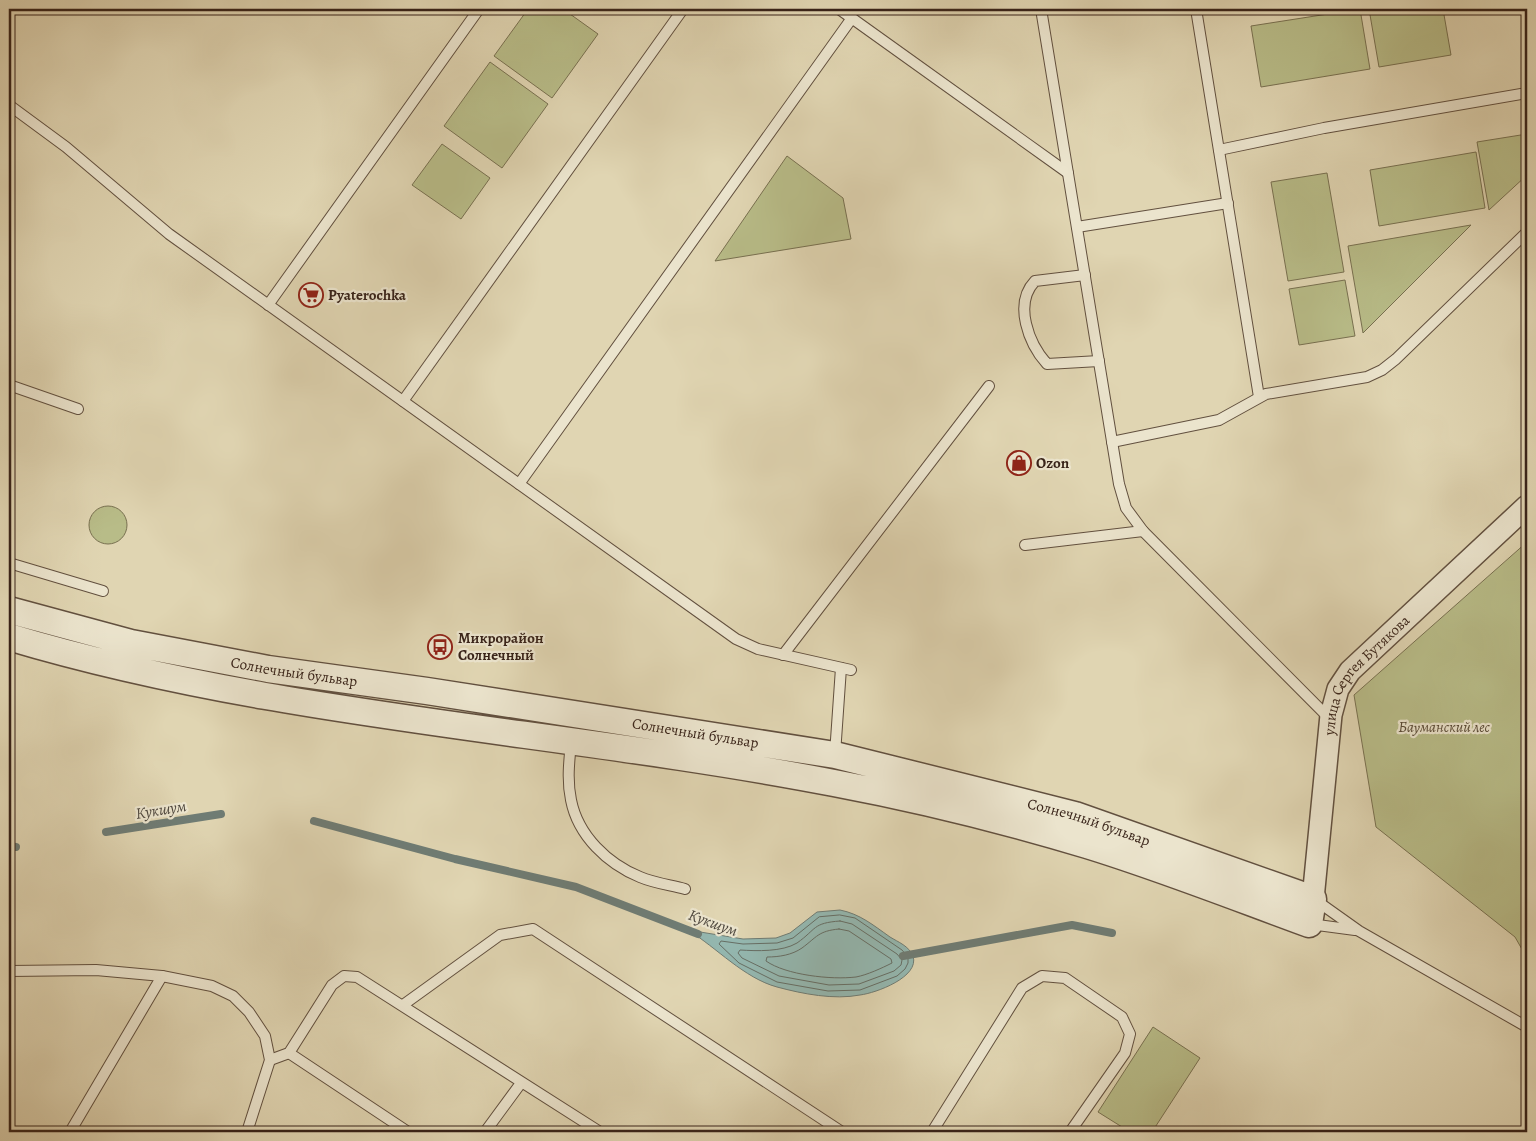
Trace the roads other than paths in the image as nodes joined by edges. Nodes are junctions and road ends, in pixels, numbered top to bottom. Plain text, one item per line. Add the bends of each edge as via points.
1 (480, 9) edge
2 (683, 9) edge
3 (839, 9) edge
4 (1041, 9) edge
5 (1196, 9) edge
6 (852, 18) junction
7 (1527, 93) edge
8 (9, 105) edge
9 (1219, 150) junction
10 (1068, 173) junction
11 (1228, 203) junction
12 (1077, 227) junction
13 (1527, 232) edge
14 (1085, 276) junction
15 (268, 305) junction
16 (1099, 361) junction
17 (9, 385) edge
18 (989, 386) dead end
19 (1259, 397) junction
20 (403, 401) junction
21 (78, 409) dead end
22 (1112, 442) junction
23 (519, 484) junction
24 (1527, 506) edge
25 (1143, 531) junction
26 (1025, 545) dead end
27 (9, 563) edge
28 (103, 591) dead end
29 (9, 610) edge
30 (9, 636) edge
31 (783, 655) junction
32 (573, 715) junction
33 (1330, 720) junction
34 (571, 742) junction
35 (835, 755) junction
36 (833, 782) junction
37 (685, 889) dead end
38 (1311, 911) junction
39 (1359, 931) junction
40 (9, 971) edge
41 (162, 976) junction
42 (403, 1005) junction
43 (1527, 1026) edge
44 (289, 1053) junction
45 (270, 1060) junction
46 (521, 1083) junction
47 (70, 1132) edge
48 (247, 1132) edge
49 (408, 1132) edge
50 (485, 1132) edge
51 (600, 1132) edge
52 (842, 1132) edge
53 (932, 1132) edge
54 (1070, 1132) edge

1 - 15 lane
2 - 20 lane
3 - 6 lane
4 - 10 lane
5 - 9 lane
6 - 10 lane
6 - 23 lane
7 - 9 lane via 1324,128
8 - 15 lane via 83,161 169,234
9 - 11 lane
10 - 12 lane
11 - 12 lane
11 - 19 lane
12 - 14 lane
13 - 19 lane via 1382,370 1367,377
14 - 16 lane
14 - 16 lane via 1035,281 1025,301 1026,322 1029,337 1048,364
15 - 20 lane
16 - 22 lane
17 - 21 lane
18 - 31 lane
19 - 22 lane via 1219,420
20 - 23 lane
22 - 25 lane via 1126,508
23 - 31 lane via 736,640
24 - 33 street, улица Сергея Бутякова via 1350,671 1336,694
25 - 26 lane
25 - 33 lane
27 - 28 lane
29 - 32 street, Солнечный бульвар via 141,645
30 - 34 street, Солнечный бульвар via 147,672 264,695
31 - 35 lane via 846,669
32 - 34 street
32 - 35 street, Солнечный бульвар
33 - 38 street, улица Сергея Бутякова
34 - 36 street, Солнечный бульвар
34 - 37 lane via 568,773 571,801 580,824 595,847 617,866 642,878
35 - 36 street
35 - 38 street, Солнечный бульвар via 1076,815
36 - 38 street, Солнечный бульвар via 958,809
38 - 39 lane, Солнечный бульвар
38 - 39 lane, Солнечный бульвар
39 - 43 lane, Солнечный бульвар
40 - 41 lane via 96,970
41 - 45 lane via 212,986 233,996 265,1036
41 - 47 lane
42 - 44 lane via 358,977 344,976 332,985
42 - 46 lane
42 - 52 lane via 500,935 533,929
44 - 45 lane
44 - 49 lane
45 - 48 lane
46 - 50 lane
46 - 51 lane
53 - 54 lane via 1022,988 1042,976 1065,978 1122,1017 1130,1034 1125,1053

